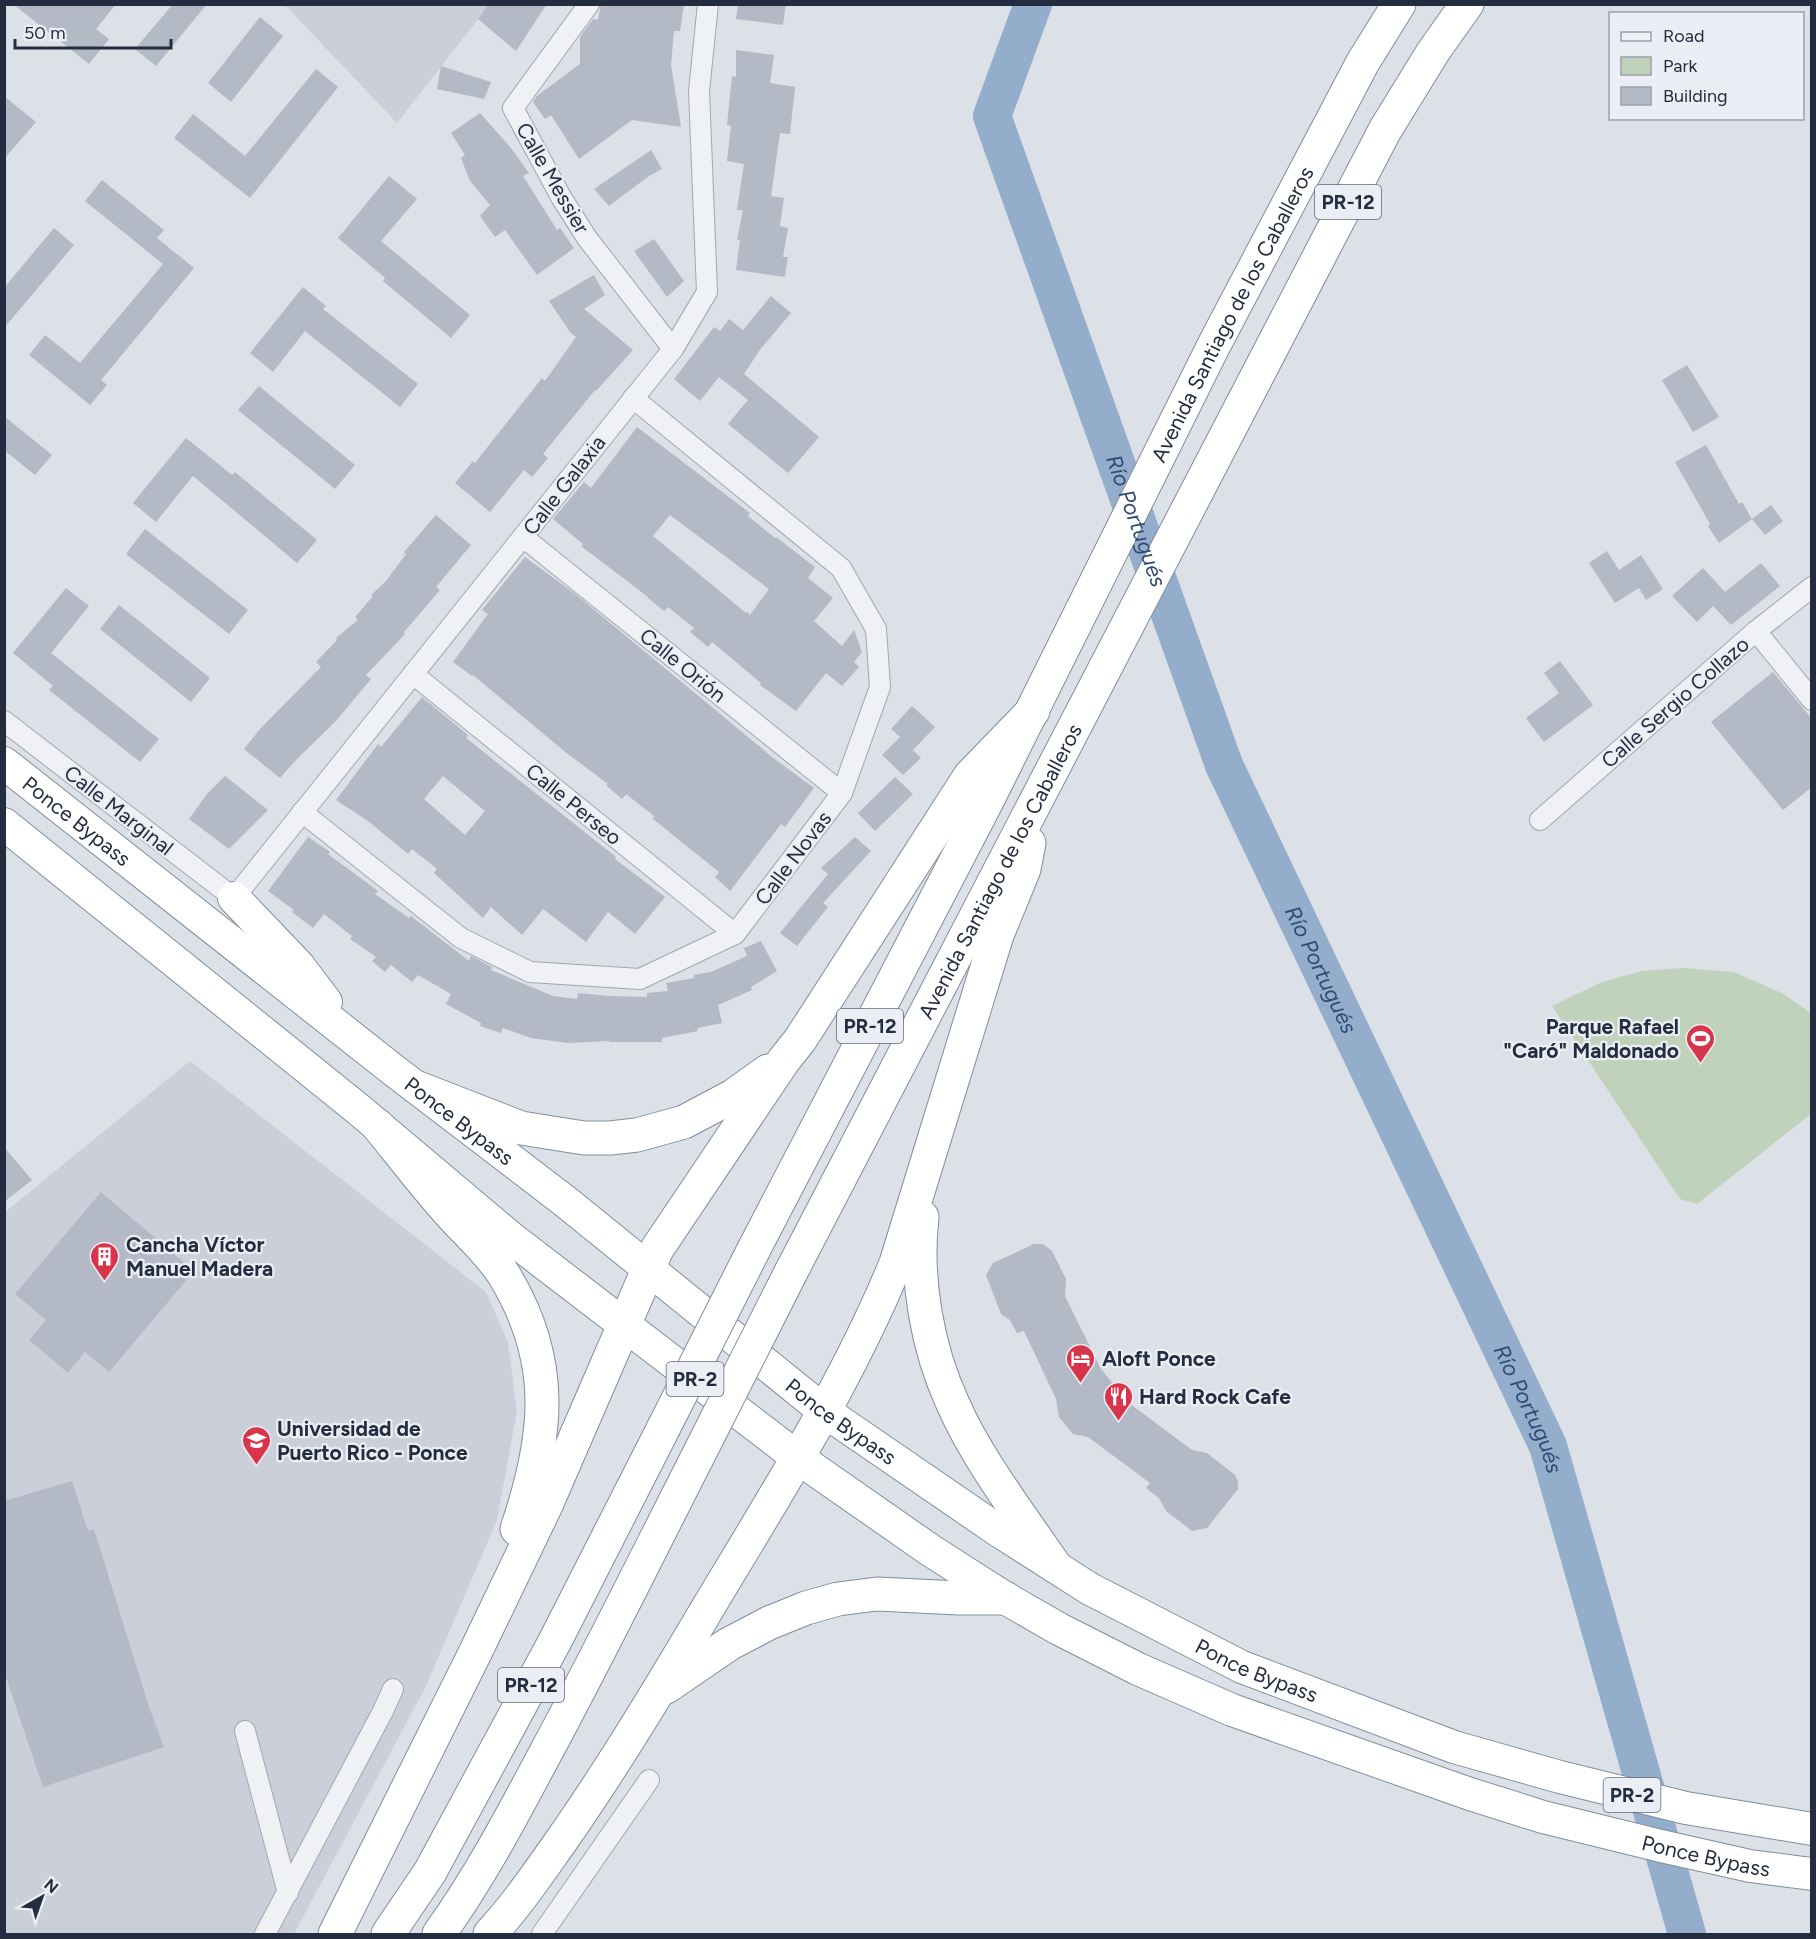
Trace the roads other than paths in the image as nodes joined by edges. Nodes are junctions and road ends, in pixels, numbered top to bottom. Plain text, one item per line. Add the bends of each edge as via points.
1 (590, 4) edge
2 (708, 4) edge
3 (1399, 4) edge
4 (1467, 4) edge
5 (673, 349) junction
6 (633, 398) junction
7 (523, 537) junction
8 (1812, 587) edge
9 (1756, 631) junction
10 (413, 674) junction
11 (1812, 700) edge
12 (4, 721) edge
13 (4, 763) edge
14 (978, 789) junction
15 (843, 793) junction
16 (302, 812) junction
17 (1540, 820) dead end
18 (4, 824) edge
19 (1018, 858) junction
20 (234, 898) junction
21 (735, 934) junction
22 (341, 1028) junction
23 (784, 1060) junction
24 (418, 1088) junction
25 (378, 1126) junction
26 (929, 1158) junction
27 (649, 1268) junction
28 (624, 1325) junction
29 (824, 1411) junction
30 (798, 1458) junction
31 (1055, 1566) junction
32 (1005, 1598) junction
33 (492, 1616) junction
34 (393, 1689) dead end
35 (657, 1693) junction
36 (245, 1731) dead end
37 (649, 1780) dead end
38 (1812, 1829) edge
39 (1812, 1874) edge
40 (288, 1893) junction
41 (265, 1935) edge
42 (335, 1935) edge
43 (388, 1935) edge
44 (439, 1935) edge
45 (490, 1935) edge
46 (542, 1935) edge

1 - 5 street, Calle Messier via 513,108 588,238
2 - 5 street, Calle Galaxia via 699,91 707,292
3 - 14 highway, Avenida Santiago de los Caballeros / PR-12 via 1363,62 1214,345 1033,711
4 - 19 highway, Avenida Santiago de los Caballeros / PR-12 via 1385,130 1039,797
5 - 6 street, Calle Galaxia
6 - 7 street, Calle Galaxia
6 - 15 street, Calle Novas via 841,568 876,629 880,687
7 - 10 street, Calle Galaxia
7 - 15 street, Calle Orión
8 - 9 street, Calle Sergio Collazo
9 - 11 street
9 - 17 street, Calle Sergio Collazo
10 - 16 street, Calle Galaxia
10 - 21 street, Calle Perseo
12 - 20 street, Calle Marginal
13 - 22 highway, Ponce Bypass / PR-2
14 - 23 highway
14 - 43 highway, Avenida Santiago de los Caballeros / PR-12, bridge via 754,1249 554,1643 430,1872
15 - 21 street, Calle Novas
16 - 20 street, Calle Galaxia
16 - 21 street, Calle Novas via 461,938 530,972 640,979
18 - 25 highway, Ponce Bypass / PR-2
19 - 26 highway
19 - 44 highway, Avenida Santiago de los Caballeros / PR-12, bridge via 791,1272 506,1827 467,1896
20 - 22 highway via 298,965
22 - 24 highway, Ponce Bypass / PR-2
23 - 24 highway via 733,1096 684,1122 610,1138 521,1128
23 - 27 highway via 657,1249
24 - 27 highway, Ponce Bypass / PR-2
25 - 28 highway, Ponce Bypass / PR-2 via 511,1238
25 - 33 highway via 504,1274 537,1352 543,1420 524,1508
26 - 29 highway via 882,1298
26 - 31 highway via 921,1264 936,1357 953,1404 983,1458
27 - 28 highway
27 - 29 highway, Ponce Bypass / PR-2
28 - 30 highway, Ponce Bypass / PR-2
28 - 33 highway via 547,1503
29 - 30 highway
29 - 31 highway, Ponce Bypass / PR-2
30 - 32 highway, Ponce Bypass / PR-2
30 - 35 highway
31 - 38 highway, Ponce Bypass / PR-2 via 1090,1589 1242,1667 1454,1747 1686,1808
32 - 35 highway via 877,1594 838,1599 778,1619 739,1638
32 - 39 highway, Ponce Bypass / PR-2 via 1138,1669 1233,1710 1470,1794 1543,1817 1661,1846 1750,1866
33 - 42 highway
34 - 40 street
35 - 45 highway via 571,1826
36 - 40 street
37 - 46 street
40 - 41 street

